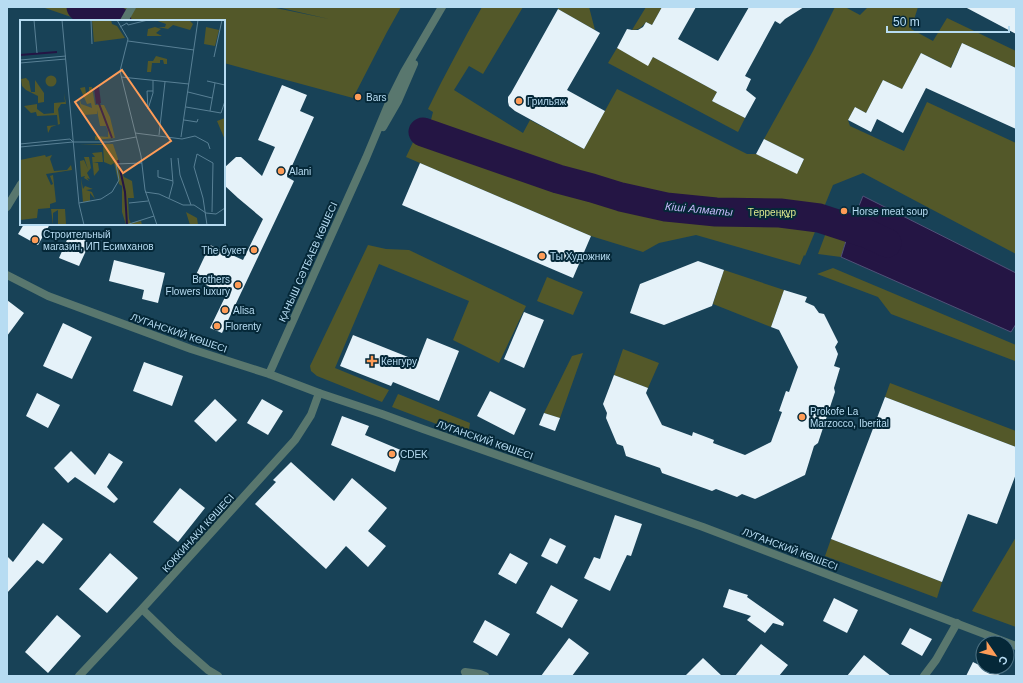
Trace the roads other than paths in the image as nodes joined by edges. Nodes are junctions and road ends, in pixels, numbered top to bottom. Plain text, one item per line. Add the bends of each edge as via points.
1 (132, 7) edge
2 (442, 7) edge
3 (125, 20) edge
4 (20, 186) edge
5 (7, 207) edge
6 (7, 275) edge
7 (269, 374) junction
8 (319, 394) junction
9 (142, 609) junction
10 (957, 623) junction
11 (1016, 646) edge
12 (78, 676) edge
13 (218, 676) edge
14 (468, 676) edge
15 (485, 676) edge
16 (924, 676) edge

1 - 3 street
2 - 7 street, ҚАНЫШ СӘТБАЕВ КӨШЕСІ via 422,42 398,101 366,158
4 - 5 street
6 - 7 street, ЛУГАНСКИЙ КӨШЕСІ via 48,296 191,349
7 - 8 street, ЛУГАНСКИЙ КӨШЕСІ
8 - 9 street, КОККИНАКИ КӨШЕСІ via 311,415 295,440
8 - 10 street, ЛУГАНСКИЙ КӨШЕСІ via 703,526
9 - 12 street, КОККИНАКИ КӨШЕСІ
9 - 13 street via 175,641
10 - 11 street, ЛУГАНСКИЙ КӨШЕСІ
10 - 16 street
14 - 15 street via 465,672

